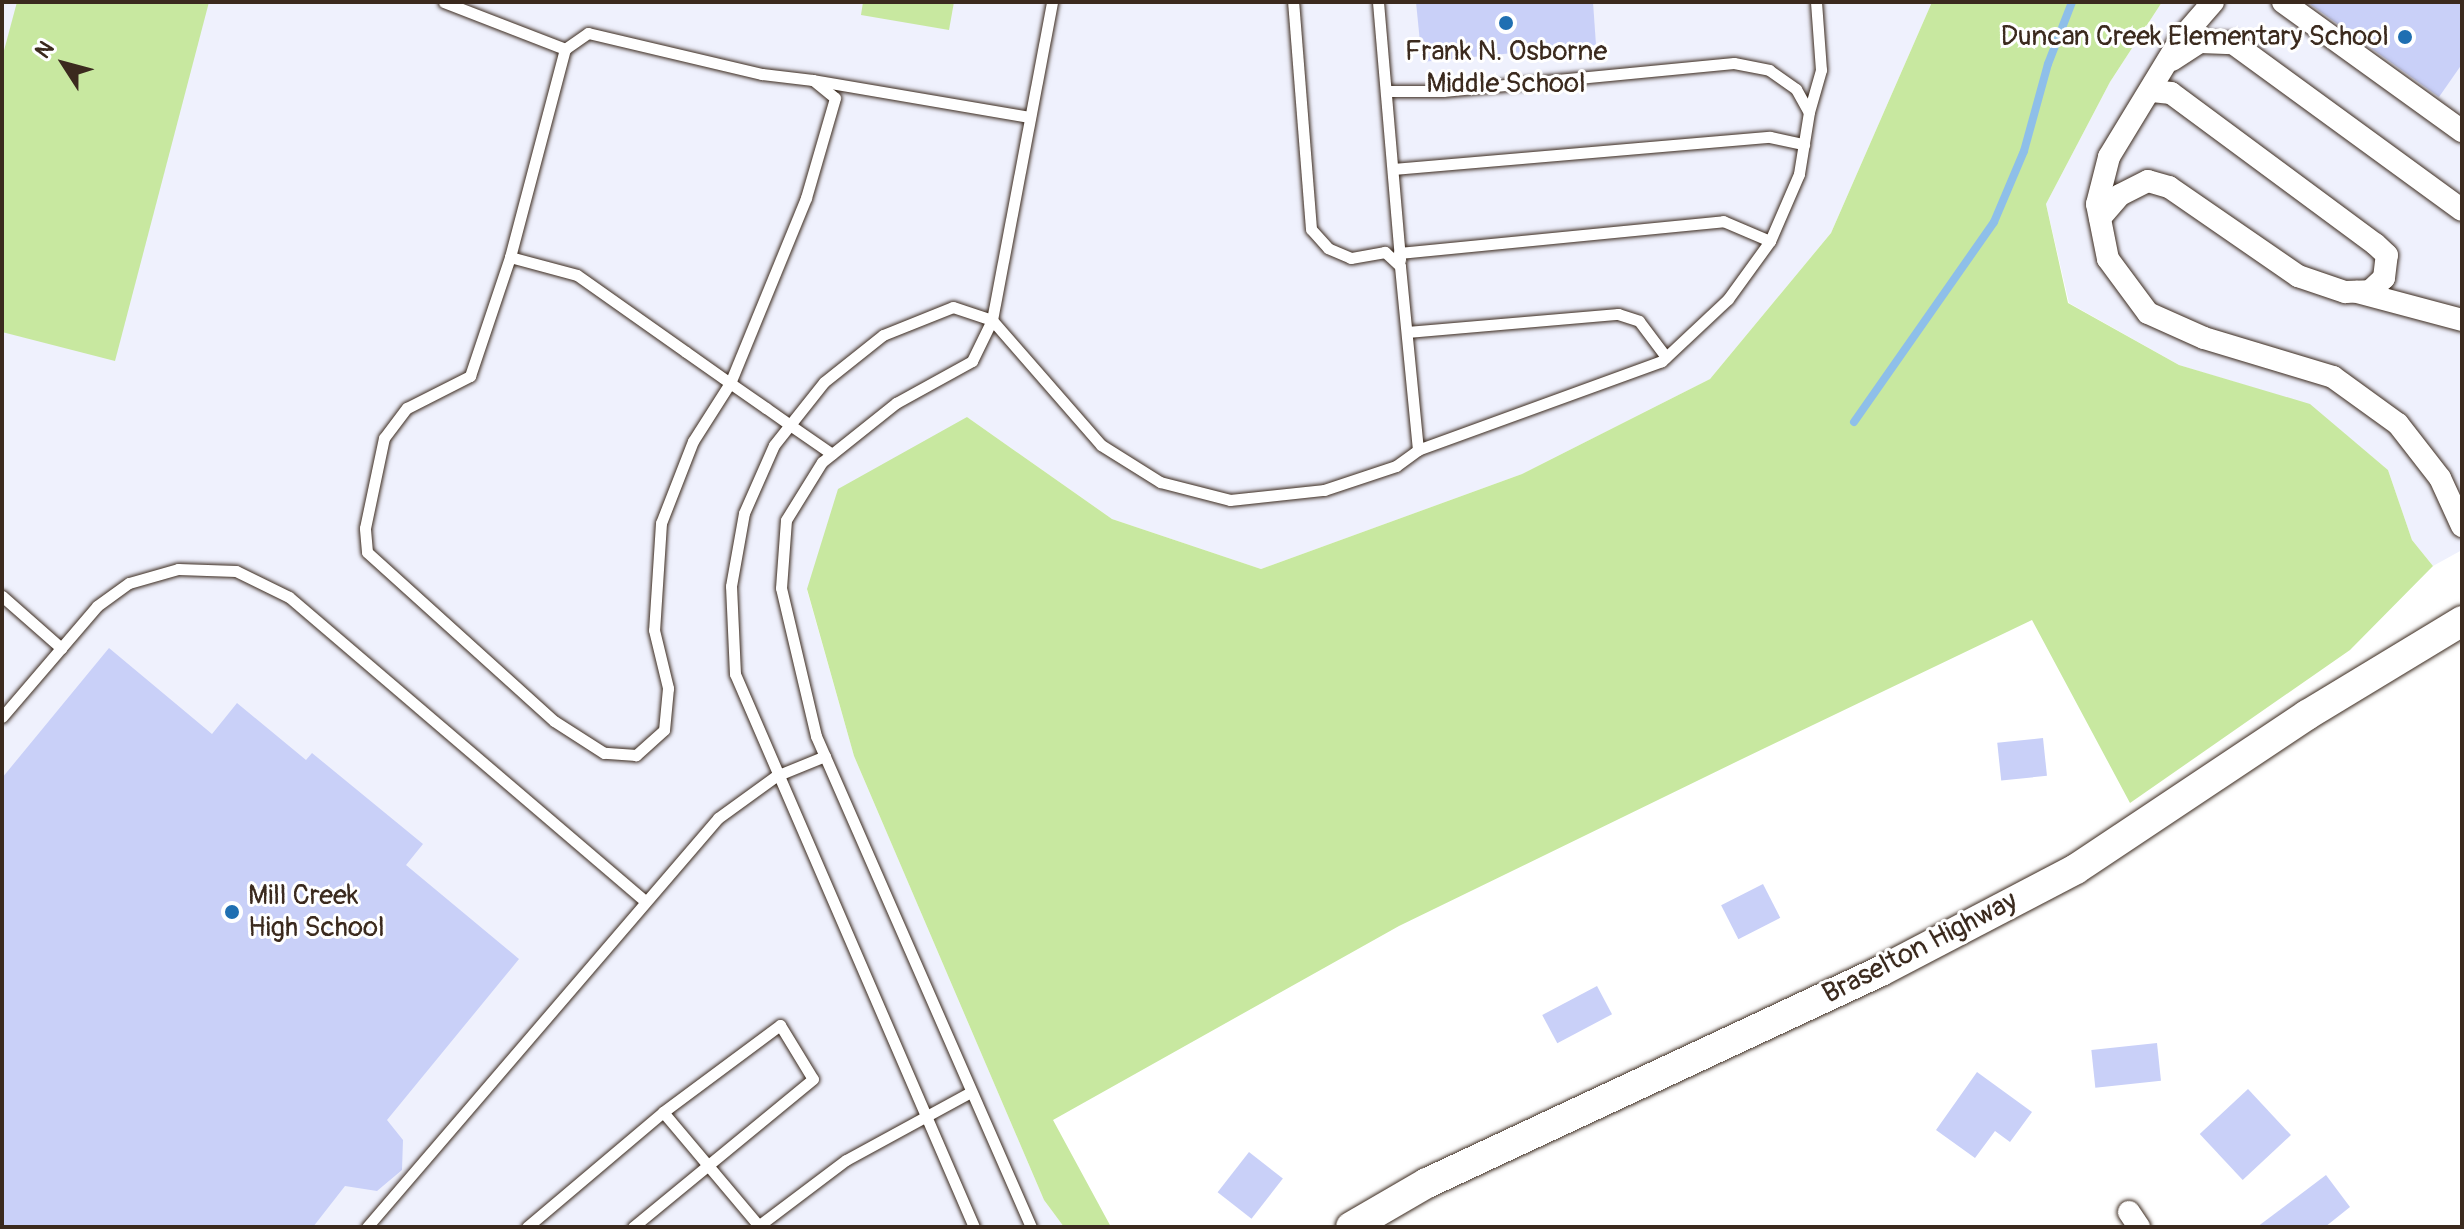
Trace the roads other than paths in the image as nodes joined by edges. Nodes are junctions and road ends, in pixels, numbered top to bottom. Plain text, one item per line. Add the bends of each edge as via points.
1 (444, 2) edge
2 (1052, 2) edge
3 (1293, 2) edge
4 (1378, 2) edge
5 (1816, 2) edge
6 (2213, 2) edge
7 (2283, 2) edge
8 (565, 49) junction
9 (2167, 63) junction
10 (813, 80) junction
11 (1386, 91) junction
12 (2152, 91) junction
13 (1809, 112) junction
14 (1030, 117) junction
15 (2462, 131) edge
16 (1804, 144) junction
17 (1393, 169) junction
18 (2462, 210) edge
19 (2100, 218) junction
20 (1770, 241) junction
21 (510, 257) junction
22 (1400, 260) junction
23 (2356, 292) junction
24 (992, 320) junction
25 (2462, 320) edge
26 (1407, 332) junction
27 (1666, 357) junction
28 (730, 383) junction
29 (790, 425) junction
30 (1418, 450) junction
31 (832, 454) junction
32 (2462, 526) edge
33 (2, 596) edge
34 (2462, 621) edge
35 (61, 648) junction
36 (2, 717) edge
37 (825, 756) junction
38 (776, 776) junction
39 (645, 901) junction
40 (969, 1093) junction
41 (663, 1112) junction
42 (923, 1115) junction
43 (708, 1166) junction
44 (759, 1226) edge
45 (367, 1227) edge
46 (527, 1227) edge
47 (633, 1227) edge
48 (974, 1227) edge
49 (1031, 1227) edge
50 (1351, 1227) edge

1 - 8 lane
2 - 14 lane
3 - 22 lane via 1311,229 1328,248 1351,258 1385,252
4 - 11 lane
5 - 13 lane via 1821,70
6 - 9 street
7 - 15 street
8 - 10 lane via 588,33 762,74
8 - 21 lane
9 - 12 street
9 - 18 street via 2200,42 2233,43
10 - 14 lane
10 - 28 lane via 835,98 806,198
11 - 13 lane via 1443,91 1734,63 1769,70 1796,89
11 - 17 lane
12 - 19 street via 2109,157 2097,204
12 - 23 street via 2171,93 2387,255 2384,278 2370,291
13 - 16 lane
14 - 24 lane
16 - 17 lane via 1770,137
16 - 20 lane via 1799,174
17 - 22 lane
19 - 23 street via 2120,195 2148,181 2169,187 2298,276
19 - 32 street via 2108,259 2148,313 2204,338 2333,377 2398,424 2440,478
20 - 22 lane via 1723,221
20 - 27 lane via 1728,299
21 - 28 lane via 577,275
21 - 28 lane via 470,376 407,408 384,438 365,528 367,552 554,721 604,753 636,755 664,730 668,688 654,630 661,523 693,441
22 - 26 lane
23 - 25 street
24 - 29 lane via 953,307 883,335 824,382
24 - 30 lane via 1101,445 1160,482 1230,500 1324,490 1396,466
24 - 31 lane via 972,361 896,403
26 - 27 lane via 1618,314 1639,321
26 - 30 lane
27 - 30 lane
28 - 29 lane
29 - 31 lane
29 - 38 lane via 774,445 744,513 731,586 735,674
31 - 37 lane via 786,520 781,588 792,649
33 - 35 lane
34 - 50 main road, Braselton Highway via 2307,715 2076,869 1881,971 1427,1183
35 - 36 lane
35 - 39 lane via 97,606 153,573 210,567 262,581 289,597
37 - 38 lane
37 - 40 lane
38 - 39 lane via 718,818
38 - 42 lane
39 - 45 lane
40 - 42 lane
40 - 49 lane
41 - 43 lane
41 - 43 lane via 780,1025 813,1079
41 - 46 lane
42 - 44 lane via 846,1160
42 - 48 lane
43 - 44 lane
43 - 47 lane

